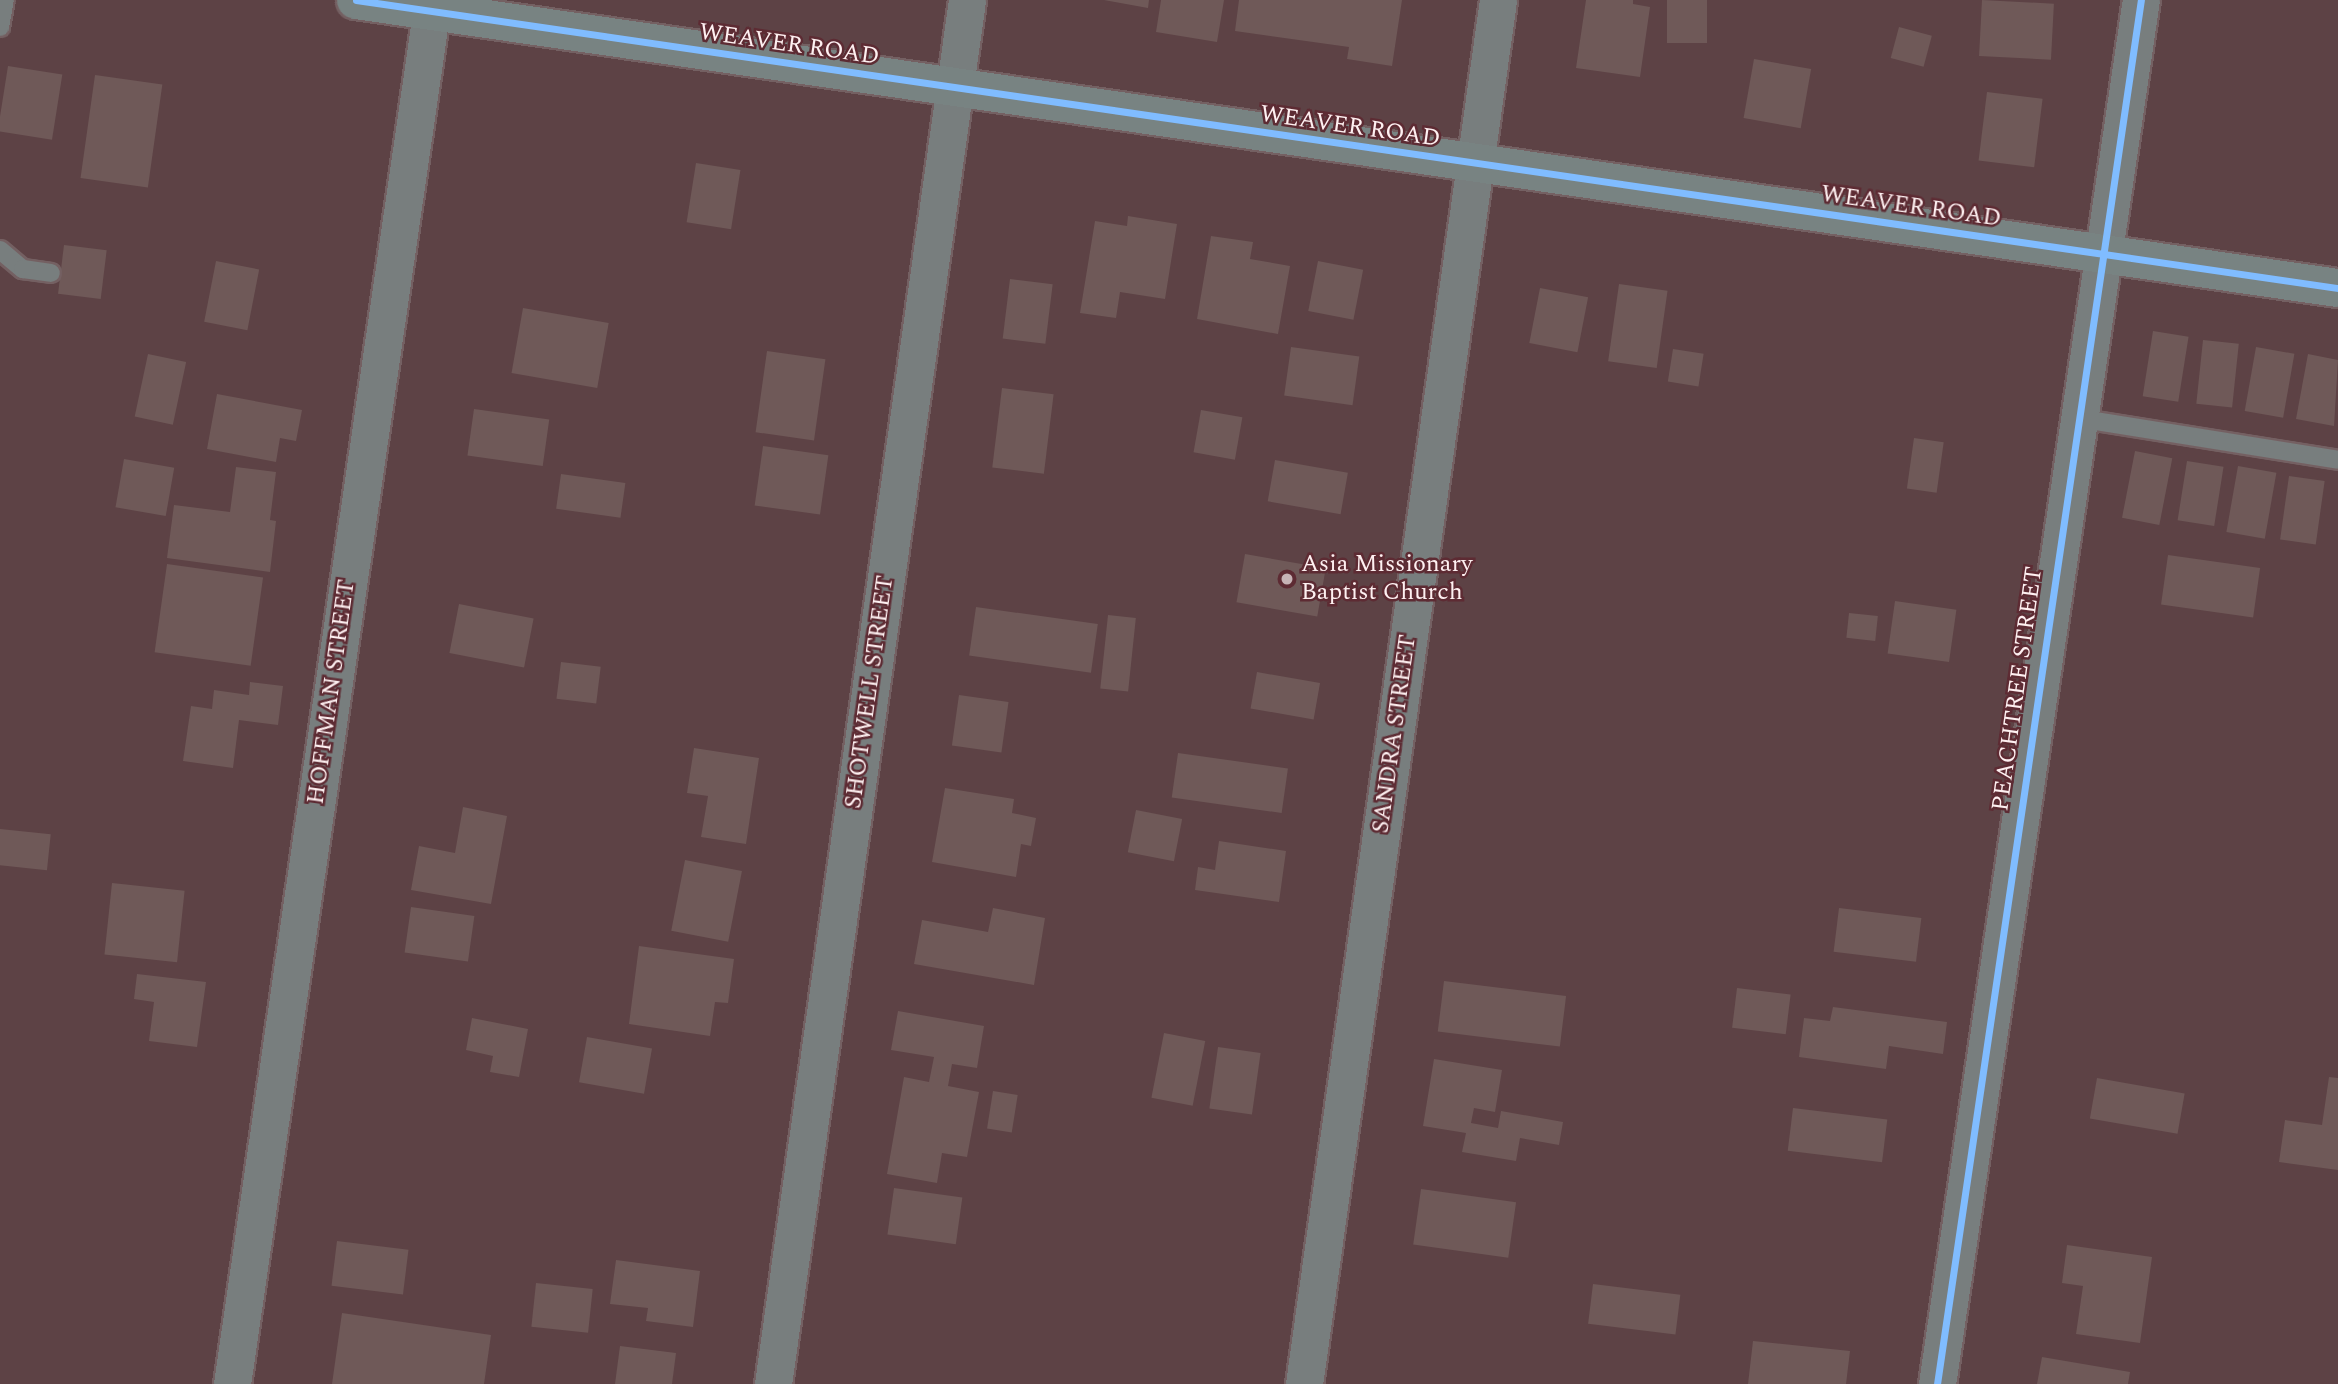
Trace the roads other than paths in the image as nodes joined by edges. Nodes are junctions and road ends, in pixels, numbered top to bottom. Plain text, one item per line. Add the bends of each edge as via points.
1 (5, 0) edge
2 (356, 0) edge
3 (967, 0) edge
4 (1498, 0) edge
5 (2141, 0) edge
6 (432, 6) edge
7 (0, 27) edge
8 (955, 89) junction
9 (1474, 165) junction
10 (0, 250) edge
11 (2101, 253) junction
12 (51, 273) dead end
13 (2338, 288) edge
14 (2077, 418) junction
15 (2338, 460) edge
16 (232, 1384) edge
17 (773, 1384) edge
18 (1304, 1384) edge
19 (1937, 1384) edge

1 - 7 lane
2 - 6 street, WEAVER ROAD
3 - 8 street, SHOTWELL STREET
4 - 9 street, SANDRA STREET
5 - 11 street, PEACHTREE STREET
6 - 8 street, WEAVER ROAD
6 - 16 street, HOFFMAN STREET
8 - 9 street, WEAVER ROAD
8 - 17 street, SHOTWELL STREET
9 - 11 street, WEAVER ROAD
9 - 18 street, SANDRA STREET
10 - 12 lane via 23,269
11 - 13 street, WEAVER ROAD
11 - 14 street, PEACHTREE STREET
14 - 15 lane
14 - 19 street, PEACHTREE STREET

